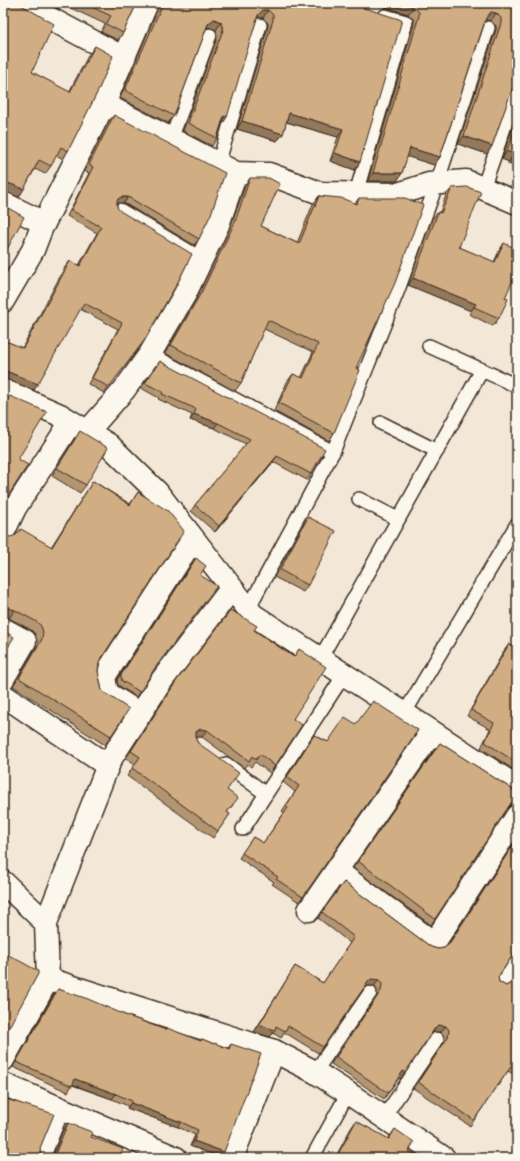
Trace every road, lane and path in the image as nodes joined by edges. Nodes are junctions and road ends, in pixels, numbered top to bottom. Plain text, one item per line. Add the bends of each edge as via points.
1 (21, 3) edge
2 (147, 3) edge
3 (375, 13) edge
4 (260, 25) edge
5 (488, 28) edge
6 (210, 35) edge
7 (124, 58) junction
8 (517, 91) edge
9 (104, 104) junction
10 (171, 139) junction
11 (227, 168) junction
12 (437, 183) junction
13 (483, 188) junction
14 (356, 193) junction
15 (517, 202) edge
16 (3, 203) edge
17 (120, 210) edge
18 (44, 223) junction
19 (202, 259) junction
20 (3, 301) edge
21 (429, 346) dead end
22 (150, 354) junction
23 (482, 370) junction
24 (517, 386) edge
25 (3, 390) edge
26 (381, 423) dead end
27 (79, 427) junction
28 (437, 451) junction
29 (334, 452) junction
30 (359, 499) dead end
31 (398, 519) junction
32 (517, 524) edge
33 (3, 533) edge
34 (193, 539) junction
35 (232, 589) junction
36 (248, 609) junction
37 (3, 629) edge
38 (320, 659) junction
39 (344, 675) junction
40 (3, 679) edge
41 (3, 695) edge
42 (140, 714) junction
43 (404, 714) junction
44 (432, 732) junction
45 (217, 757) edge
46 (108, 766) junction
47 (516, 786) edge
48 (266, 794) junction
49 (517, 816) edge
50 (243, 829) dead end
51 (337, 871) junction
52 (3, 882) edge
53 (309, 910) dead end
54 (46, 923) junction
55 (517, 961) edge
56 (48, 979) junction
57 (502, 984) edge
58 (370, 992) dead end
59 (436, 1039) edge
60 (274, 1051) junction
61 (3, 1060) edge
62 (315, 1072) junction
63 (3, 1084) edge
64 (348, 1093) junction
65 (63, 1109) junction
66 (384, 1117) junction
67 (442, 1157) edge
68 (44, 1158) edge
69 (176, 1158) edge
70 (232, 1158) edge
71 (312, 1158) edge

1 - 7 street
2 - 7 street
3 - 14 lane via 406,22
4 - 11 lane
5 - 12 lane
6 - 10 lane
7 - 9 street
8 - 13 lane
9 - 10 street
9 - 18 street
10 - 11 street
11 - 14 street via 269,174 320,193
11 - 19 street via 218,225
12 - 13 street via 466,181
12 - 14 street via 398,194
12 - 29 lane
13 - 15 street
16 - 18 street
17 - 19 lane
18 - 20 street via 33,250
19 - 22 street
21 - 23 lane
22 - 27 street via 124,390
22 - 29 lane
23 - 24 lane
23 - 28 lane
25 - 27 street via 60,415
26 - 28 lane
27 - 33 street via 15,508
27 - 34 street via 109,445 157,492
28 - 31 lane
29 - 36 lane
30 - 31 lane
31 - 38 lane
32 - 43 lane
34 - 35 street
34 - 42 street via 104,677 107,692
35 - 36 street
35 - 42 street via 162,680
36 - 38 street via 253,615
37 - 40 street via 24,642
38 - 39 street
39 - 43 street
39 - 48 lane
41 - 46 street
42 - 46 street
43 - 44 street
44 - 47 street
44 - 51 street
45 - 48 lane
46 - 54 street
48 - 50 lane
49 - 51 street via 434,943
51 - 53 street
52 - 54 street
54 - 56 street
55 - 57 lane
56 - 60 street
56 - 61 street
58 - 62 lane
59 - 66 lane
60 - 62 street
60 - 70 street
62 - 64 street
63 - 65 street
64 - 66 street
64 - 71 lane
65 - 68 lane
65 - 69 street
66 - 67 street

